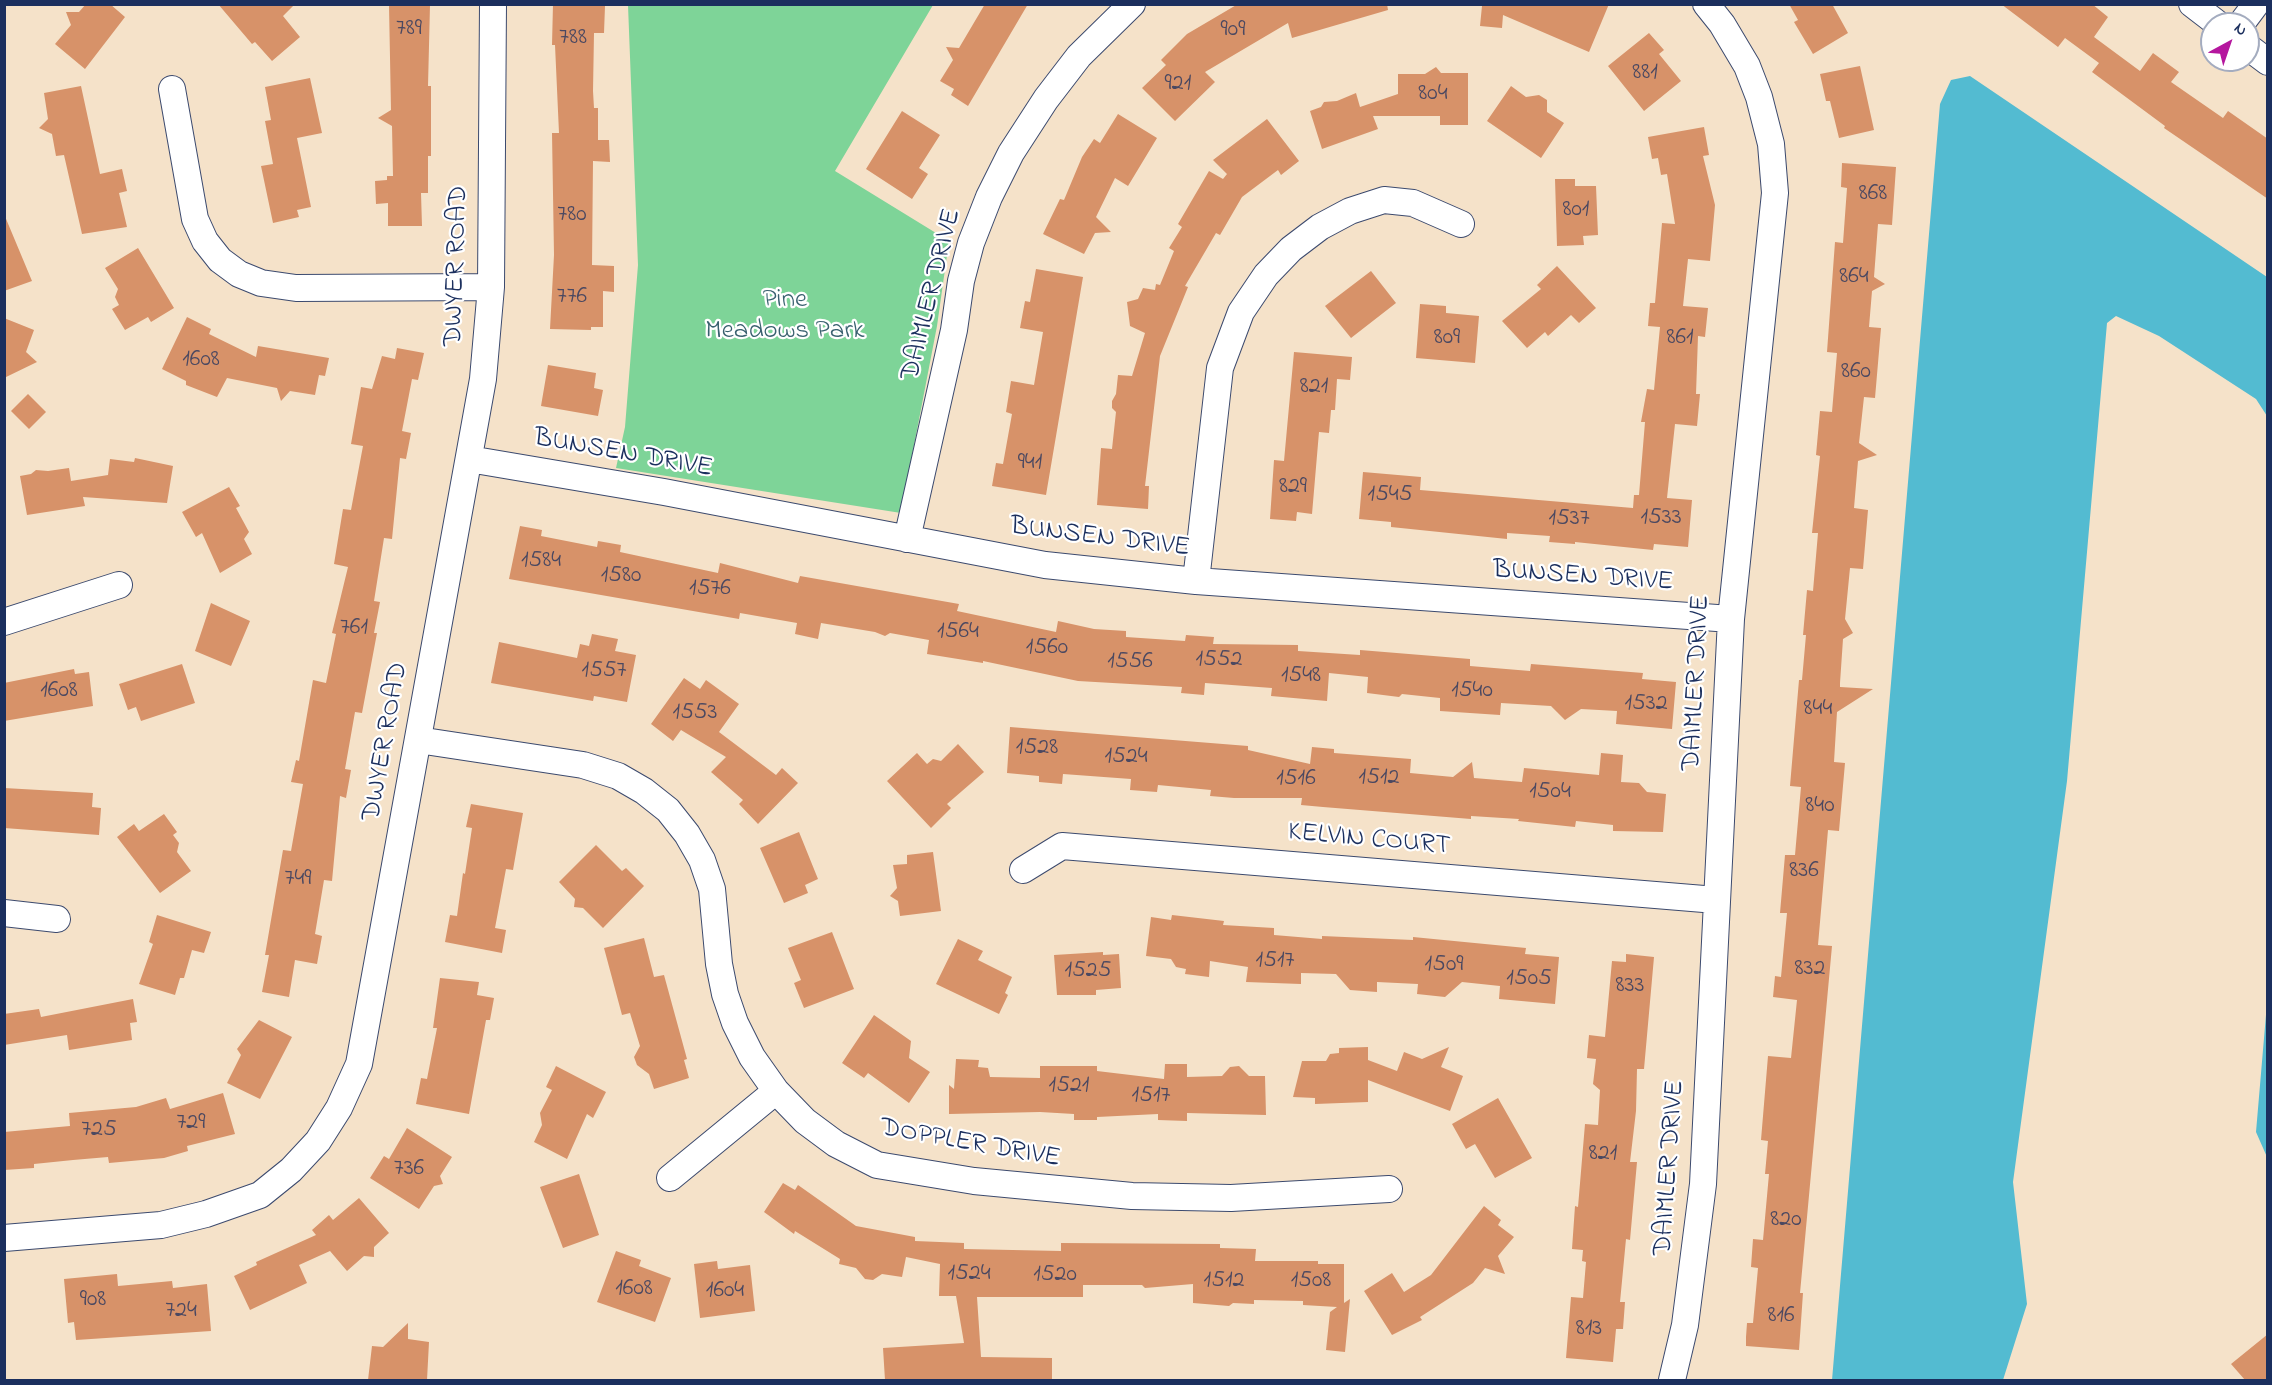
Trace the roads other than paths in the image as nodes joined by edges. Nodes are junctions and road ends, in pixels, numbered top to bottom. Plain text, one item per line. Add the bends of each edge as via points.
1 (493, 4) edge
2 (1132, 4) edge
3 (1706, 4) edge
4 (172, 89) dead end
5 (1461, 224) dead end
6 (490, 287) junction
7 (470, 459) junction
8 (907, 539) junction
9 (1196, 581) junction
10 (119, 585) dead end
11 (1731, 619) junction
12 (4, 622) edge
13 (418, 740) junction
14 (1023, 870) dead end
15 (1716, 900) junction
16 (4, 913) edge
17 (57, 919) dead end
18 (776, 1090) junction
19 (670, 1178) dead end
20 (1389, 1190) dead end
21 (4, 1238) edge
22 (1672, 1380) edge

1 - 6 street, DWYER ROAD
2 - 8 street, DAIMLER DRIVE via 1079,56 1046,99 1011,153 989,197 961,281 954,330
3 - 11 street, DAIMLER DRIVE via 1747,66 1759,97 1771,144 1775,193
4 - 6 street via 195,219 212,250 239,274 261,283 296,288
5 - 9 street via 1413,203 1384,200 1350,211 1320,227 1266,275 1241,312 1220,368
6 - 7 street, DWYER ROAD via 483,379
7 - 8 street, BUNSEN DRIVE
7 - 13 street, DWYER ROAD
8 - 9 street, BUNSEN DRIVE via 1045,565
9 - 11 street, BUNSEN DRIVE
10 - 12 street
11 - 15 street, DAIMLER DRIVE
13 - 18 street, DOPPLER DRIVE via 583,765 618,776 644,790 668,810 702,860 712,889 719,964 735,1023 752,1057
13 - 21 street, DWYER ROAD via 359,1064 339,1108 318,1141 260,1195 206,1214 161,1225
14 - 15 street, KELVIN COURT via 1062,846
15 - 22 street, DAIMLER DRIVE via 1702,1194 1687,1314
16 - 17 street
18 - 19 street
18 - 20 street, DOPPLER DRIVE via 805,1121 836,1144 877,1165 974,1181 1053,1191 1165,1197 1231,1198

